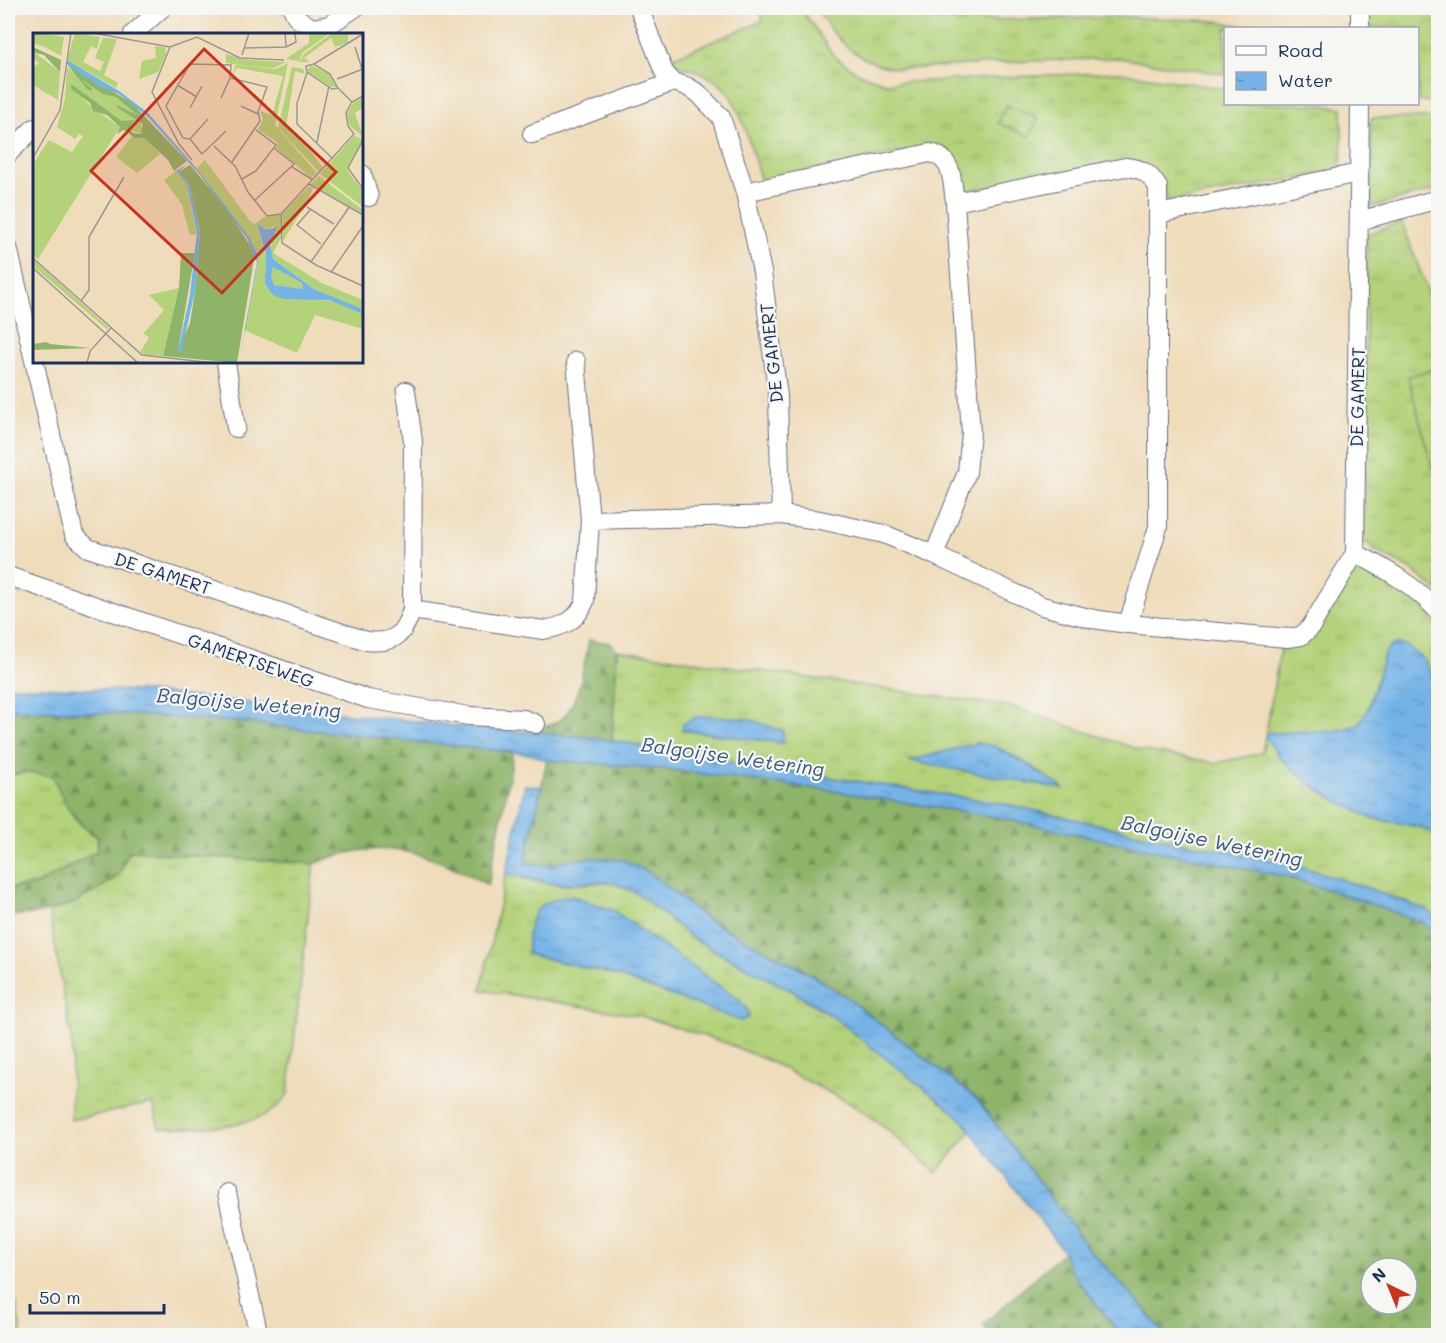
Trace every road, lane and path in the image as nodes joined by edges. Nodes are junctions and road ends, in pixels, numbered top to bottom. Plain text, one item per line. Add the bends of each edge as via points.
1 (162, 8) edge
2 (292, 8) edge
3 (356, 8) edge
4 (639, 8) edge
5 (1360, 8) edge
6 (1360, 27) edge
7 (311, 31) edge
8 (134, 33) edge
9 (673, 82) junction
10 (1360, 105) edge
11 (33, 129) edge
12 (532, 134) dead end
13 (8, 154) edge
14 (1359, 173) junction
15 (363, 177) edge
16 (745, 192) junction
17 (369, 197) dead end
18 (1438, 199) edge
19 (955, 202) junction
20 (1158, 214) junction
21 (1359, 221) junction
22 (8, 247) edge
23 (33, 355) edge
24 (576, 361) dead end
25 (35, 363) edge
26 (226, 363) edge
27 (406, 391) dead end
28 (236, 428) dead end
29 (781, 515) junction
30 (590, 520) junction
31 (1355, 553) junction
32 (934, 555) junction
33 (8, 576) edge
34 (412, 610) junction
35 (1438, 611) edge
36 (1128, 624) junction
37 (536, 723) dead end
38 (227, 1193) dead end
39 (259, 1335) edge

1 - 8 street
2 - 7 street
3 - 7 street
4 - 9 street via 664,72
5 - 6 street
9 - 12 street
9 - 16 street, DE GAMERT via 698,93 721,117
10 - 14 street, DE GAMERT
11 - 13 street
14 - 20 street
14 - 21 street, DE GAMERT
15 - 17 street
16 - 19 street via 930,153 945,160 950,168
16 - 29 street, DE GAMERT via 762,272 778,397
18 - 21 street
19 - 20 street via 1125,167 1139,168 1151,176 1158,187
19 - 32 street via 971,433 967,472
20 - 36 street via 1158,528
21 - 31 street, DE GAMERT
22 - 23 street, DE GAMERT
24 - 30 street
25 - 34 street, DE GAMERT via 74,535 88,548 367,641 397,637 406,627
26 - 28 street
27 - 34 street, DE GAMERT via 413,441
29 - 30 street
29 - 32 street via 884,534
30 - 34 street via 585,601 572,621 560,628 543,630
31 - 35 street via 1394,573 1423,594
31 - 36 street via 1310,628 1301,636
32 - 36 street via 1042,606
33 - 37 street, GAMERTSEWEG via 368,699
38 - 39 street

